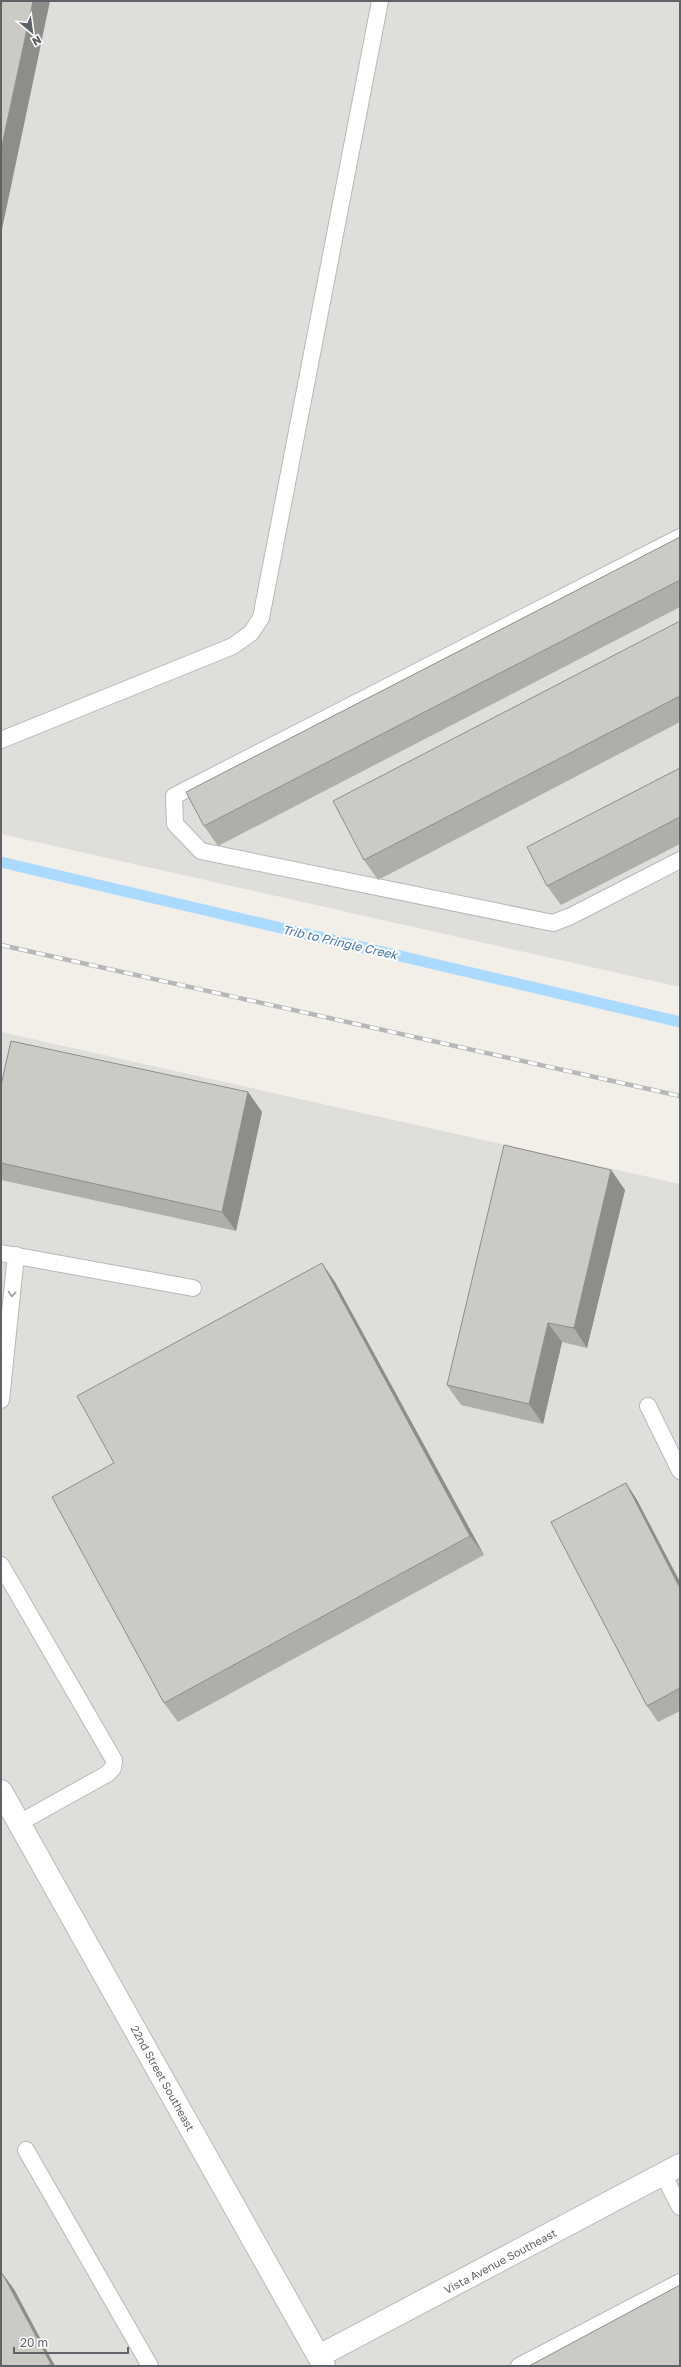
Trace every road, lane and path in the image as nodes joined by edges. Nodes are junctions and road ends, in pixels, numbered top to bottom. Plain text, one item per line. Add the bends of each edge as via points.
1 (380, 1) edge
2 (680, 537) edge
3 (1, 740) edge
4 (680, 860) edge
5 (9, 1254) edge
6 (193, 1288) dead end
7 (1, 1400) edge
8 (648, 1406) dead end
9 (680, 1471) edge
10 (1, 1565) edge
11 (1, 1791) edge
12 (20, 1823) junction
13 (26, 2150) dead end
14 (672, 2169) edge
15 (680, 2207) edge
16 (680, 2282) edge
17 (322, 2361) edge
18 (150, 2366) edge
19 (519, 2366) edge

1 - 3 lane via 261,618 251,633 233,646
2 - 4 lane via 174,796 175,824 201,851 553,923
5 - 6 lane
5 -> 7 lane
8 - 9 lane
10 - 12 lane via 114,1760 113,1768 107,1774
11 - 12 street, 22nd Street Southeast
12 - 17 street, 22nd Street Southeast
13 - 18 lane
14 - 15 lane
14 - 17 street, Vista Avenue Southeast
16 - 19 lane

